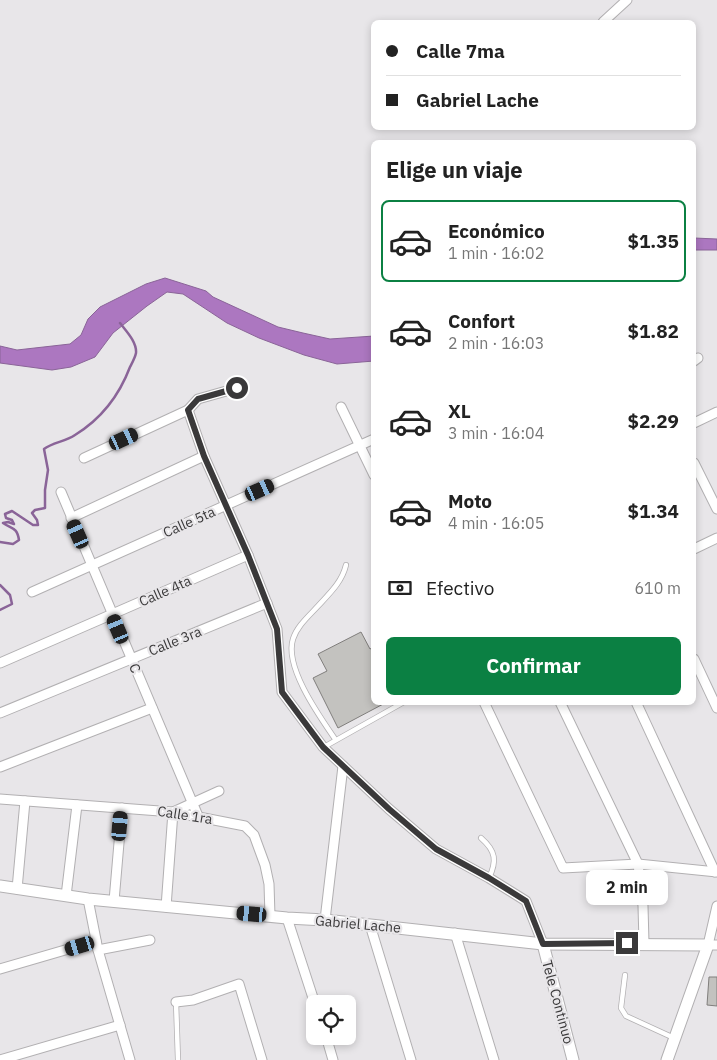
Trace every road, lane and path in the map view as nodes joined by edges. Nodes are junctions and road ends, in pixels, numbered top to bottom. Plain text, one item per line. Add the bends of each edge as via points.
1 (627, 0) edge
2 (605, 20) edge
3 (237, 388) dead end
4 (341, 407) dead end
5 (188, 410) junction
6 (717, 412) edge
7 (696, 422) edge
8 (371, 440) edge
9 (359, 445) junction
10 (204, 456) junction
11 (84, 458) dead end
12 (696, 466) edge
13 (371, 469) edge
14 (61, 492) dead end
15 (226, 505) junction
16 (717, 509) edge
17 (71, 518) junction
18 (717, 538) edge
19 (696, 549) edge
20 (248, 555) junction
21 (346, 565) dead end
22 (92, 566) junction
23 (32, 592) dead end
24 (267, 603) junction
25 (112, 614) junction
26 (131, 659) junction
27 (0, 663) edge
28 (696, 663) edge
29 (399, 705) edge
30 (485, 705) edge
31 (561, 705) edge
32 (637, 705) edge
33 (152, 708) junction
34 (717, 708) edge
35 (0, 713) edge
36 (335, 740) junction
37 (323, 747) junction
38 (343, 766) junction
39 (0, 767) edge
40 (220, 791) dead end
41 (0, 799) edge
42 (25, 801) junction
43 (192, 803) junction
44 (77, 805) junction
45 (122, 808) junction
46 (173, 812) junction
47 (198, 816) junction
48 (481, 838) dead end
49 (638, 864) junction
50 (716, 872) edge
51 (489, 878) junction
52 (0, 886) edge
53 (17, 889) junction
54 (66, 896) junction
55 (88, 899) junction
56 (114, 901) junction
57 (717, 906) edge
58 (166, 907) junction
59 (270, 916) junction
60 (287, 918) junction
61 (324, 920) junction
62 (370, 925) junction
63 (455, 933) junction
64 (150, 940) dead end
65 (644, 943) junction
66 (543, 944) junction
67 (97, 945) junction
68 (712, 945) edge
69 (0, 969) edge
70 (625, 975) dead end
71 (312, 995) edge
72 (176, 1002) joint
73 (120, 1025) junction
74 (675, 1038) junction
75 (329, 1045) edge
76 (0, 1060) edge
77 (130, 1060) edge
78 (178, 1060) edge
79 (262, 1060) edge
80 (333, 1060) edge
81 (412, 1060) edge
82 (494, 1060) edge
83 (573, 1060) edge
84 (668, 1060) edge

1 - 2 street
3 - 5 street via 198,399
4 - 9 street
5 - 10 street
5 - 11 street
6 - 7 street
8 - 9 street, Calle 5ta
9 - 13 street
9 - 15 street, Calle 5ta
10 - 15 street
10 - 17 street
12 - 16 street
14 - 17 street, C
15 - 20 street
15 - 22 street, Calle 5ta
17 - 22 street, C
18 - 19 street
20 - 24 street
20 - 25 street, Calle 4ta
21 - 36 lane via 340,581 299,627 292,640 302,688
22 - 23 street, Calle 5ta
22 - 25 street, C
24 - 26 street, Calle 3ra
24 - 37 street via 277,629 282,692
25 - 26 street, C
25 - 27 street, Calle 4ta
26 - 33 street, C
26 - 35 street, Calle 3ra
28 - 34 street
29 - 36 lane
30 - 49 street via 563,868
31 - 49 street
32 - 50 street
33 - 39 street
33 - 43 street, C
36 - 37 lane
37 - 38 street
38 - 51 street via 436,849
38 - 61 street
40 - 43 street
41 - 42 street, Calle 1ra
42 - 44 street, Calle 1ra
42 - 53 street
43 - 46 street
43 - 47 street, C
44 - 45 street, Calle 1ra
44 - 54 street
45 - 46 street, Calle 1ra
45 - 56 street
46 - 47 street, Calle 1ra
46 - 58 street
47 - 59 street, Calle 1ra via 245,826 254,835 270,884
48 - 51 lane via 487,842 495,859
49 - 50 street
49 - 65 street
51 - 66 street via 526,901
52 - 53 street, Gabriel Lache
53 - 54 street, Gabriel Lache
54 - 55 street, Gabriel Lache
55 - 56 street, Gabriel Lache
55 - 67 street
56 - 58 street, Gabriel Lache
57 - 68 street
58 - 59 street, Gabriel Lache
59 - 60 street, Gabriel Lache
60 - 61 street, Gabriel Lache
60 - 71 street
61 - 62 street, Gabriel Lache
62 - 63 street, Gabriel Lache
62 - 81 street
63 - 66 street, Gabriel Lache
63 - 82 street
64 - 67 street
65 - 66 street, Gabriel Lache
65 - 68 street, Gabriel Lache
66 - 83 street, Tele Continuo
67 - 69 street
67 - 73 street
68 - 74 street
70 - 74 lane via 621,1008 626,1016
72 - 78 lane
72 - 79 street via 193,1000 239,984
73 - 76 street
73 - 77 street
74 - 84 street
75 - 80 street

